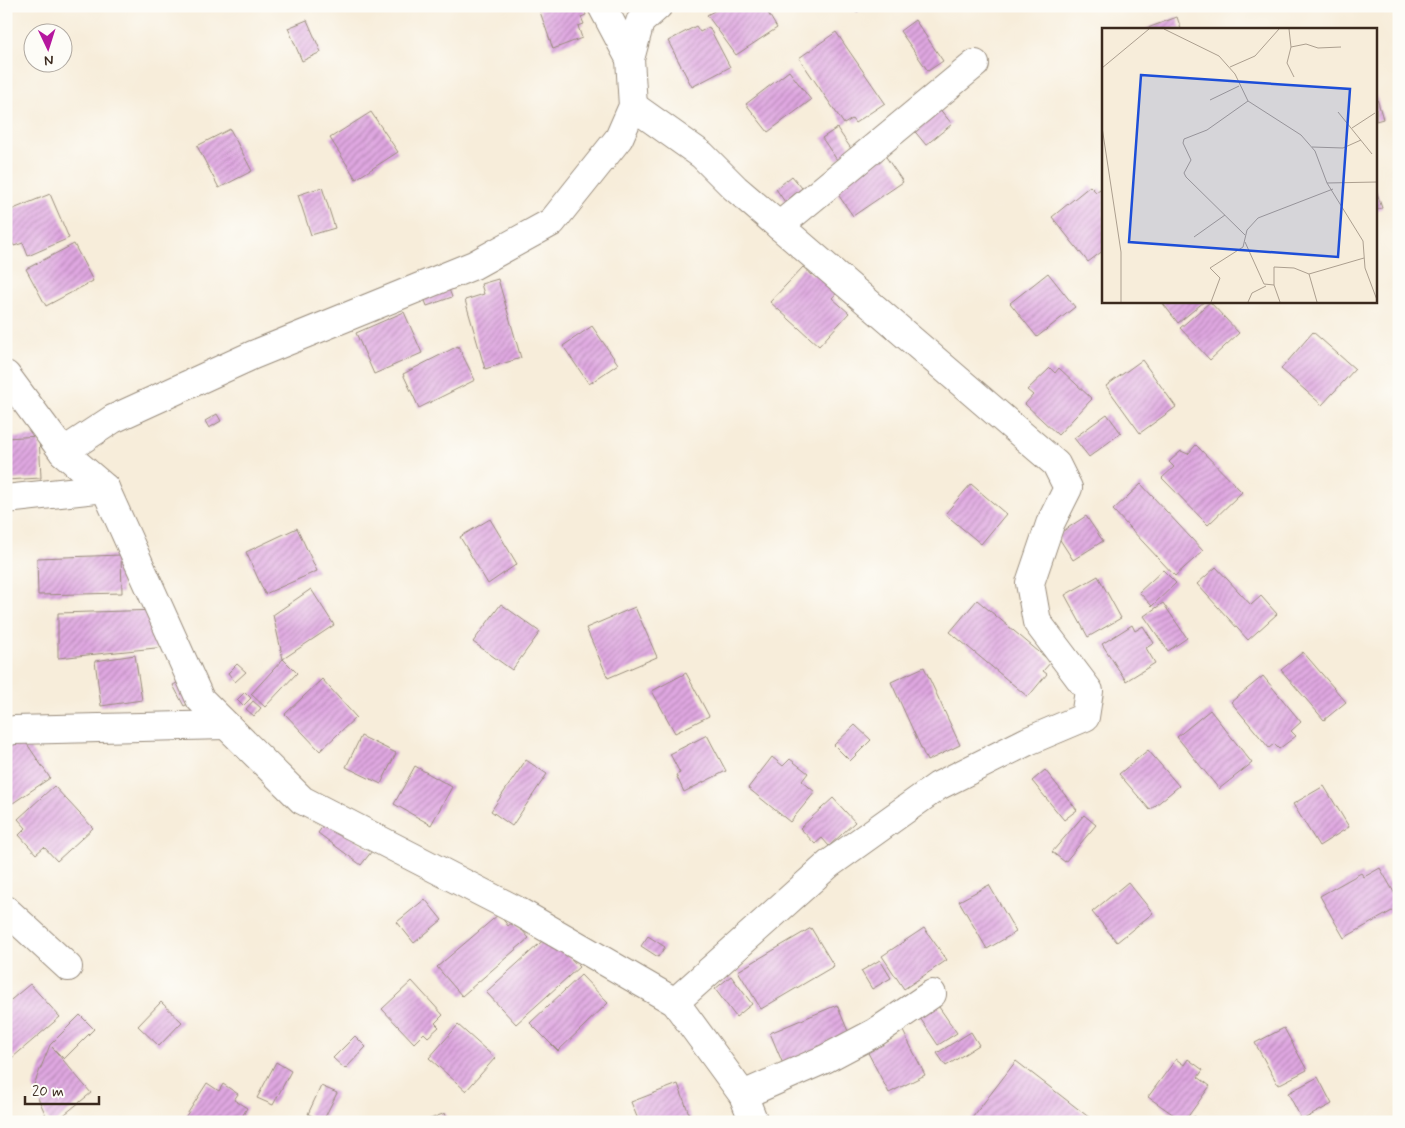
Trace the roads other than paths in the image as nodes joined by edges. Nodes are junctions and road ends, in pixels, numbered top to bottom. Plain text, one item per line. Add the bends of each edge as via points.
1 (602, 6) edge
2 (658, 6) edge
3 (630, 59) junction
4 (975, 64) dead end
5 (633, 106) junction
6 (778, 226) junction
7 (6, 375) edge
8 (63, 452) junction
9 (105, 488) junction
10 (6, 499) edge
11 (226, 725) junction
12 (6, 732) edge
13 (6, 910) edge
14 (68, 968) dead end
15 (932, 994) dead end
16 (675, 1002) junction
17 (743, 1095) junction
18 (754, 1122) edge

1 - 3 street
2 - 3 street via 640,22
3 - 5 street
4 - 6 street
5 - 6 street via 702,155
5 - 8 street via 619,138 552,222 474,265 253,355 121,416
6 - 16 street via 1056,464 1068,488 1050,524 1030,583 1037,622 1089,691 1085,717 938,786 829,864
7 - 8 street
8 - 9 street
9 - 10 street
9 - 11 street via 200,699
11 - 12 street
11 - 16 street via 302,800 516,910
13 - 14 street
15 - 17 street via 876,1032 825,1059
16 - 17 street
17 - 18 street

